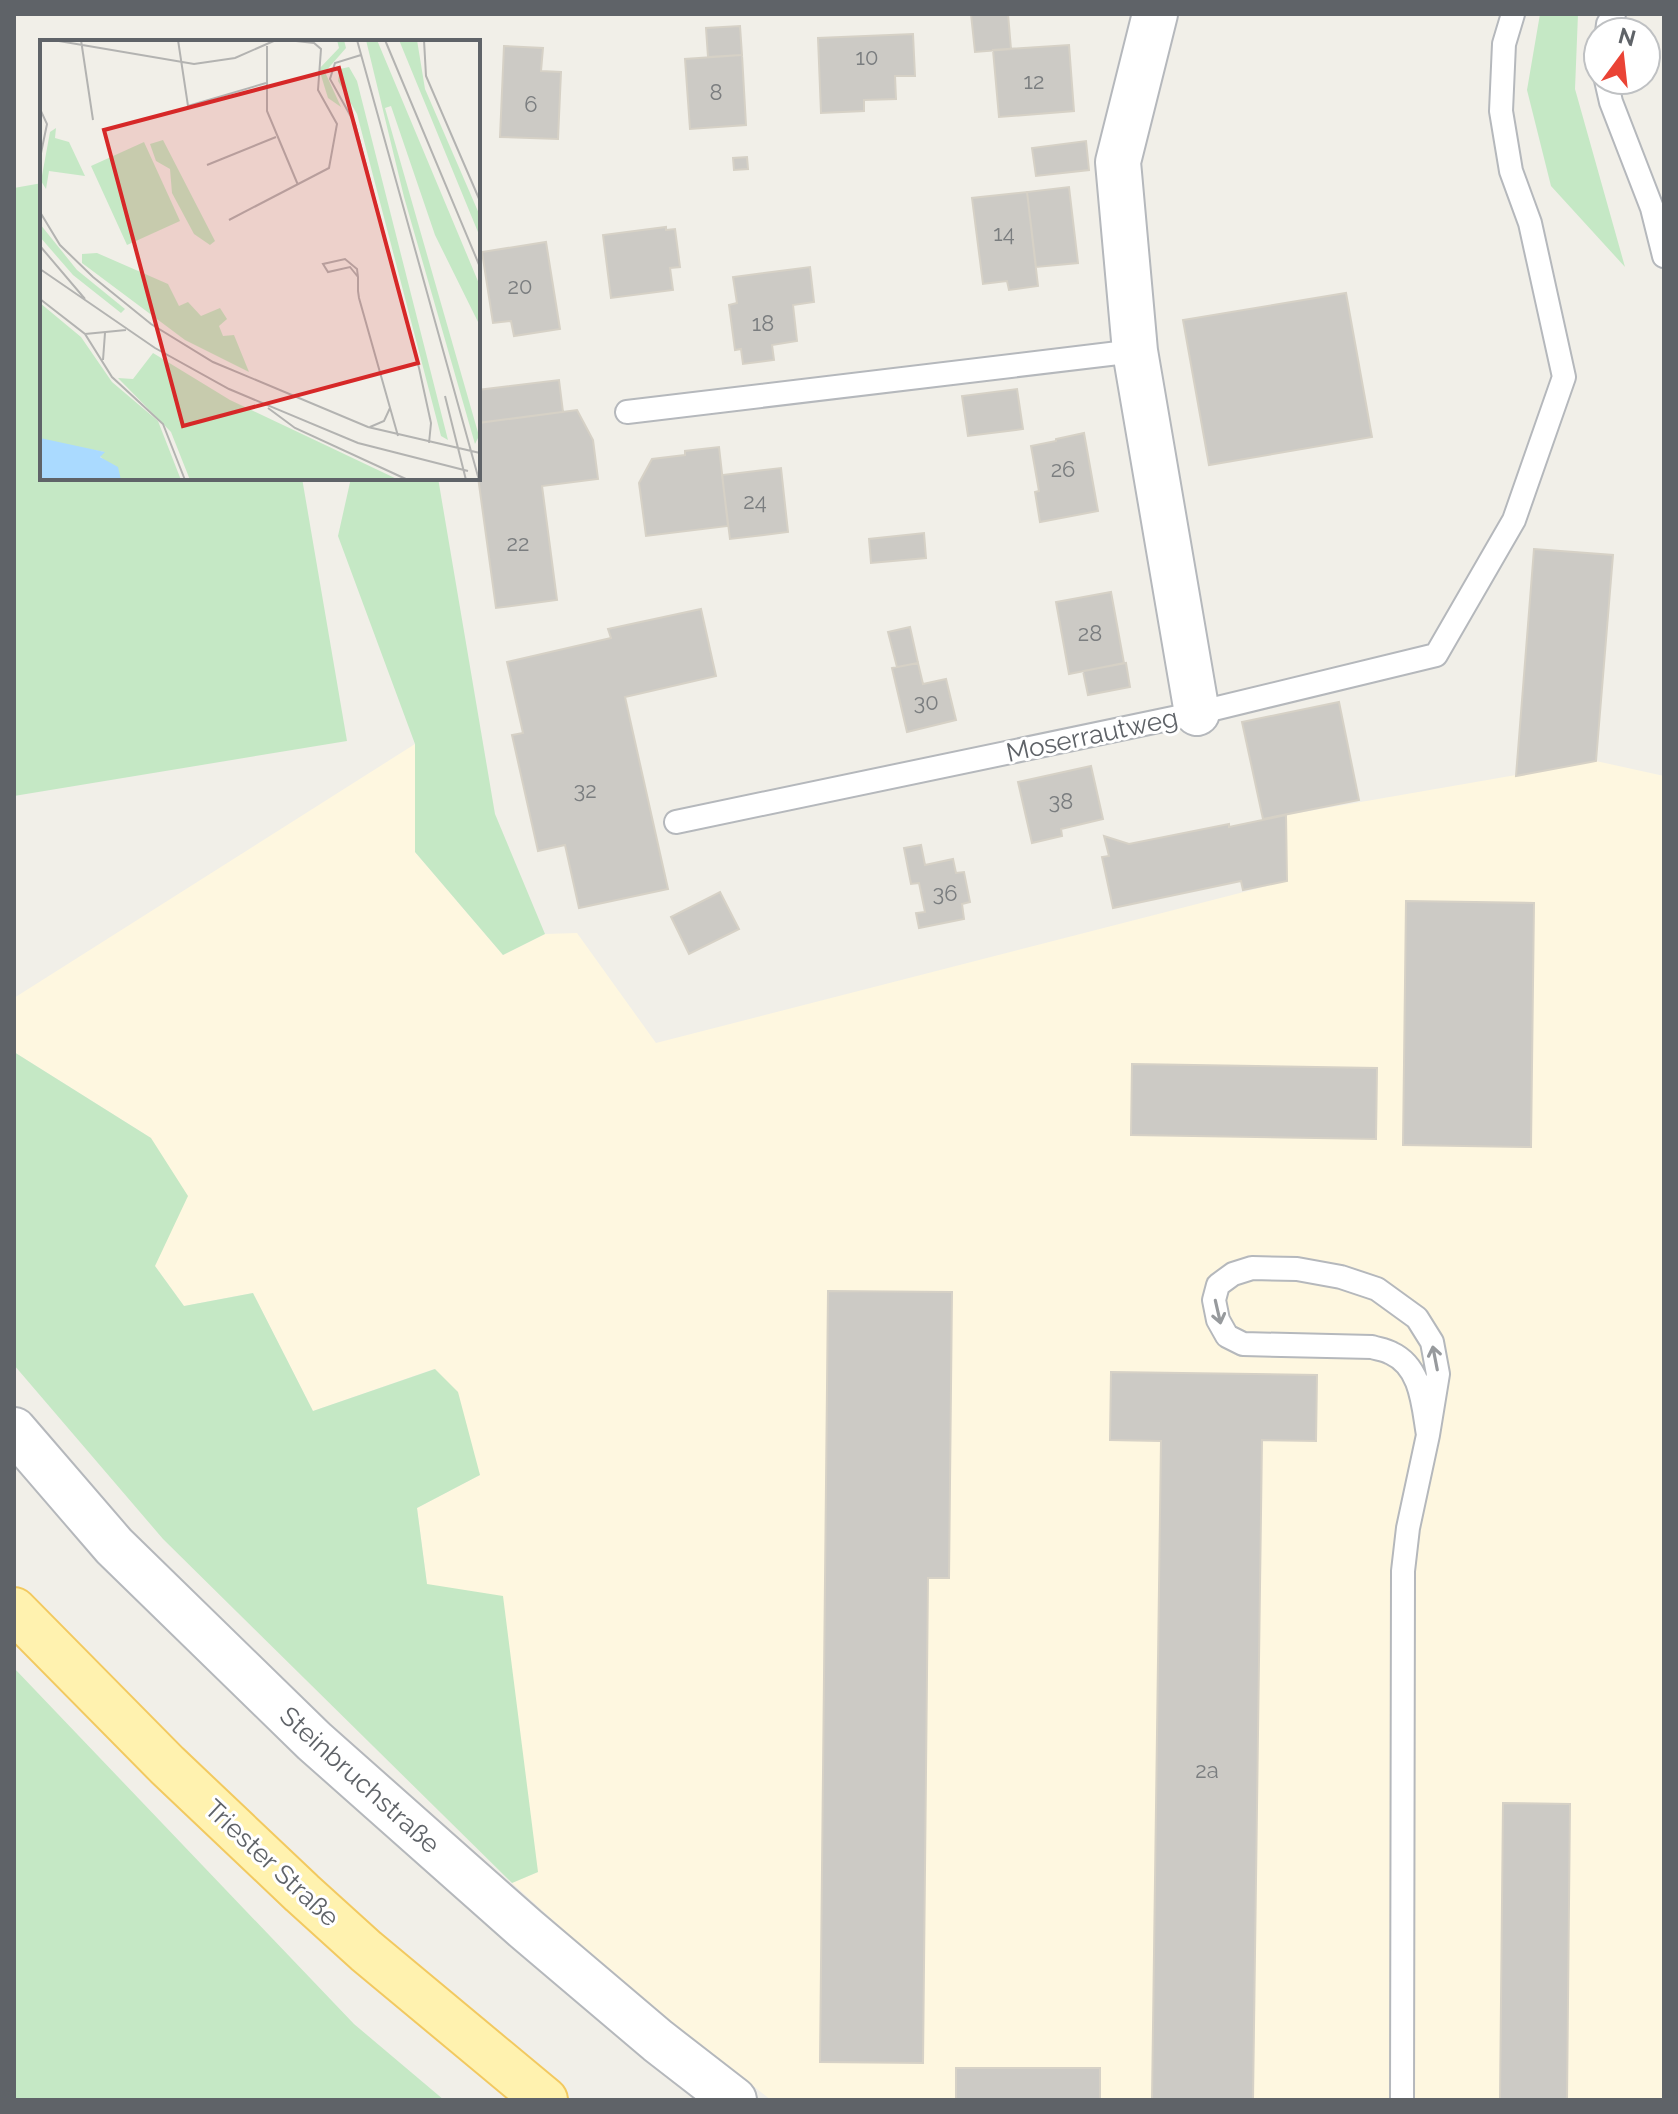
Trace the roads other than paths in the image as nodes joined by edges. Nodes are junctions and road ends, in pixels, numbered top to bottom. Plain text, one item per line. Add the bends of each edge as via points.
1 (1155, 14) edge
2 (1513, 14) edge
3 (1610, 96) edge
4 (1664, 256) edge
5 (1135, 351) junction
6 (627, 412) dead end
7 (1197, 713) junction
8 (676, 822) dead end
9 (14, 1430) edge
10 (1428, 1435) junction
11 (14, 1610) edge
12 (545, 2100) edge
13 (734, 2100) edge
14 (1402, 2100) edge

1 - 5 street, Moserrautweg via 1118,162
2 - 7 lane via 1504,44 1501,111 1511,171 1530,223 1564,377 1514,520 1436,655
3 - 4 lane via 1652,208
5 - 6 lane
5 - 7 street, Moserrautweg
7 - 8 lane, Moserrautweg
9 - 13 street, Steinbruchstraße via 114,1546 314,1741 526,1929
10 -> 10 lane via 1438,1374 1432,1342 1417,1318 1387,1296 1341,1277 1297,1269 1252,1268 1218,1285 1218,1320 1227,1336 1243,1344 1372,1347 1393,1353 1419,1384
10 - 14 lane via 1403,1571
11 - 12 main road, Triester Straße via 302,1893

